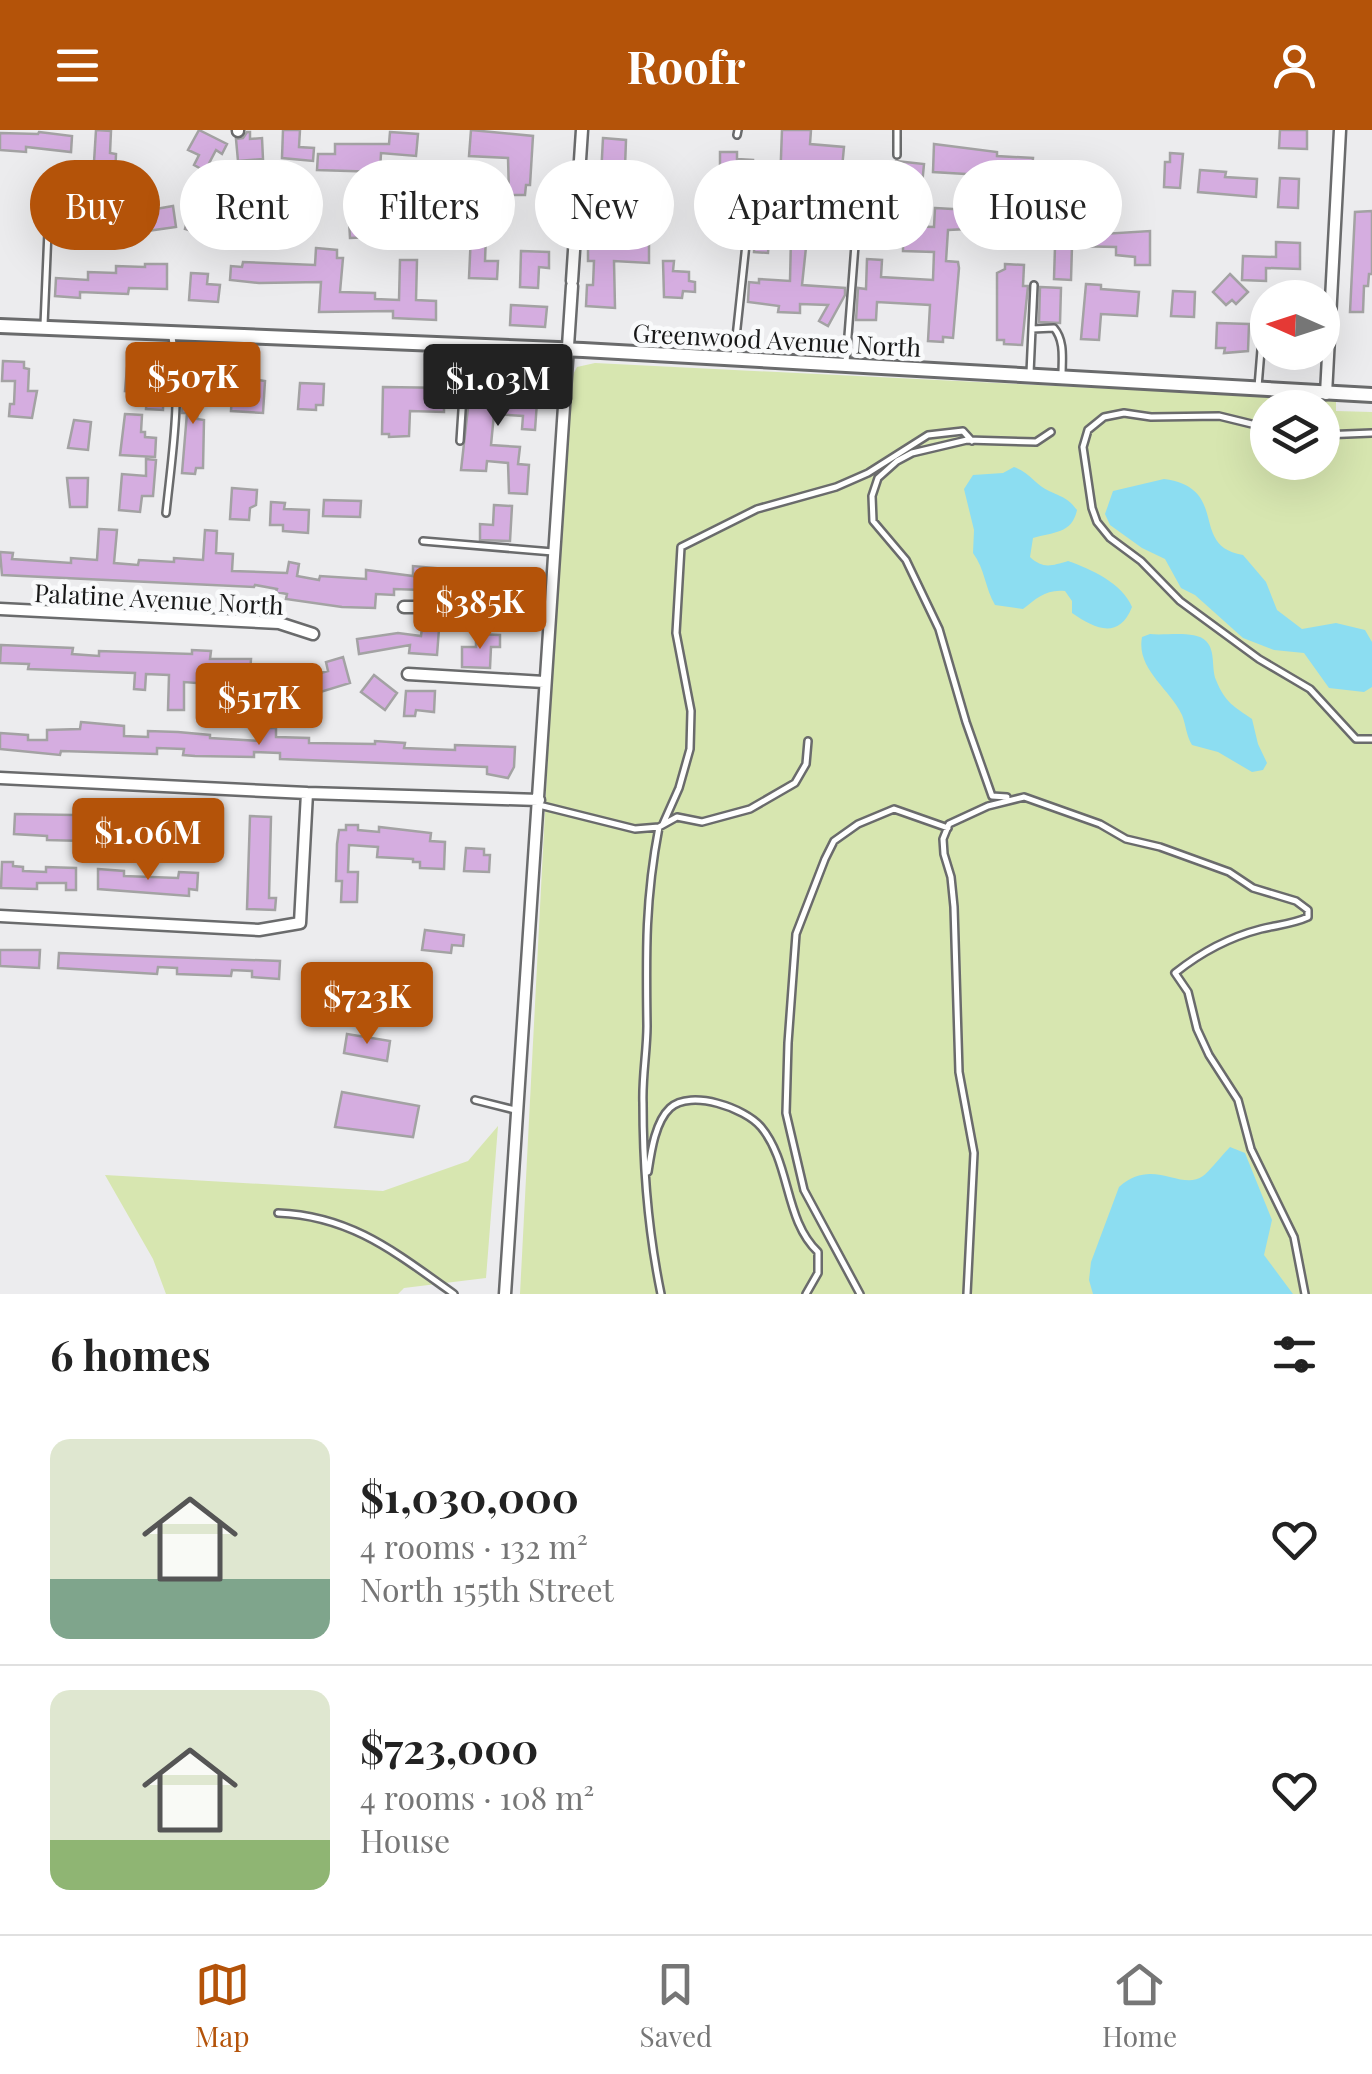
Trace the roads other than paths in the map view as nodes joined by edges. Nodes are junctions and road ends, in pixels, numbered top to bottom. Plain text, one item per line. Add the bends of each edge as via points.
1 (582, 130) edge
2 (897, 130) edge
3 (1340, 130) edge
4 (897, 155) dead end
5 (47, 250) edge
6 (745, 250) edge
7 (855, 250) edge
8 (1034, 285) dead end
9 (0, 326) edge
10 (44, 328) junction
11 (1032, 329) junction
12 (171, 334) junction
13 (466, 346) junction
14 (568, 350) junction
15 (734, 359) junction
16 (846, 366) junction
17 (1260, 370) edge
18 (1030, 376) junction
19 (1062, 378) junction
20 (1258, 390) joint
21 (1326, 390) edge
22 (1340, 394) edge
23 (1372, 395) edge
24 (1250, 424) edge
25 (1051, 432) dead end
26 (1372, 433) edge
27 (1340, 434) edge
28 (972, 440) junction
29 (460, 441) dead end
30 (166, 513) dead end
31 (422, 541) dead end
32 (553, 552) junction
33 (549, 606) junction
34 (404, 607) dead end
35 (0, 609) edge
36 (313, 634) dead end
37 (408, 674) dead end
38 (544, 682) junction
39 (1372, 740) edge
40 (808, 741) dead end
41 (0, 778) edge
42 (308, 793) junction
43 (1016, 797) junction
44 (539, 803) junction
45 (661, 825) junction
46 (948, 828) junction
47 (0, 916) edge
48 (475, 1100) dead end
49 (518, 1111) junction
50 (646, 1190) junction
51 (278, 1213) dead end
52 (454, 1294) edge
53 (505, 1294) edge
54 (661, 1294) edge
55 (806, 1294) edge
56 (860, 1294) edge
57 (967, 1294) edge
58 (1305, 1294) edge

1 - 14 street
2 - 4 lane
3 - 21 street
5 - 10 lane
6 - 15 lane
7 - 16 lane
8 - 11 lane
9 - 10 street, Greenwood Avenue North
10 - 12 street, Greenwood Avenue North
11 - 18 lane
11 - 19 lane via 1058,332
12 - 13 street, Greenwood Avenue North
12 - 30 lane via 176,382
13 - 14 street, Greenwood Avenue North
13 - 29 lane
14 - 15 street, Greenwood Avenue North
14 - 32 street
15 - 16 street, Greenwood Avenue North
16 - 18 street, Greenwood Avenue North
17 - 20 lane
18 - 19 street, Greenwood Avenue North
19 - 20 street, Greenwood Avenue North
22 - 23 street, Greenwood Avenue North
24 - 39 lane via 1219,416 1104,417 1088,430 1083,446 1097,522 1180,600 1310,689 1356,739
25 - 28 lane via 1036,442
26 - 27 lane
28 - 43 lane via 898,460 878,478 874,521 906,560 938,629 992,796
28 - 45 lane via 963,431 928,435 868,473 756,509 680,547 676,633 691,712 690,749
31 - 32 lane
32 - 33 street
33 - 34 street
33 - 38 street
35 - 36 street, Palatine Avenue North via 280,623
37 - 38 street
38 - 44 street
40 - 45 lane via 806,764 785,790 719,818 678,817
41 - 42 street
42 - 44 street
42 - 47 street via 300,923 259,930
43 - 46 lane
43 - 58 lane via 1230,872 1308,910 1298,922 1224,942 1175,973 1209,1055 1238,1100 1251,1150 1294,1238
44 - 45 lane via 605,824
44 - 49 street
45 - 50 lane via 646,917
46 - 56 lane via 894,809 858,824 834,841 796,934 786,1113 804,1190
46 - 57 lane via 943,839 952,877 959,1072 974,1153
48 - 49 lane
49 - 53 street
50 - 54 lane
50 - 55 lane via 651,1148 668,1110 681,1101 730,1105 760,1126 798,1223 818,1252 818,1273
51 - 52 lane via 324,1218 384,1244

